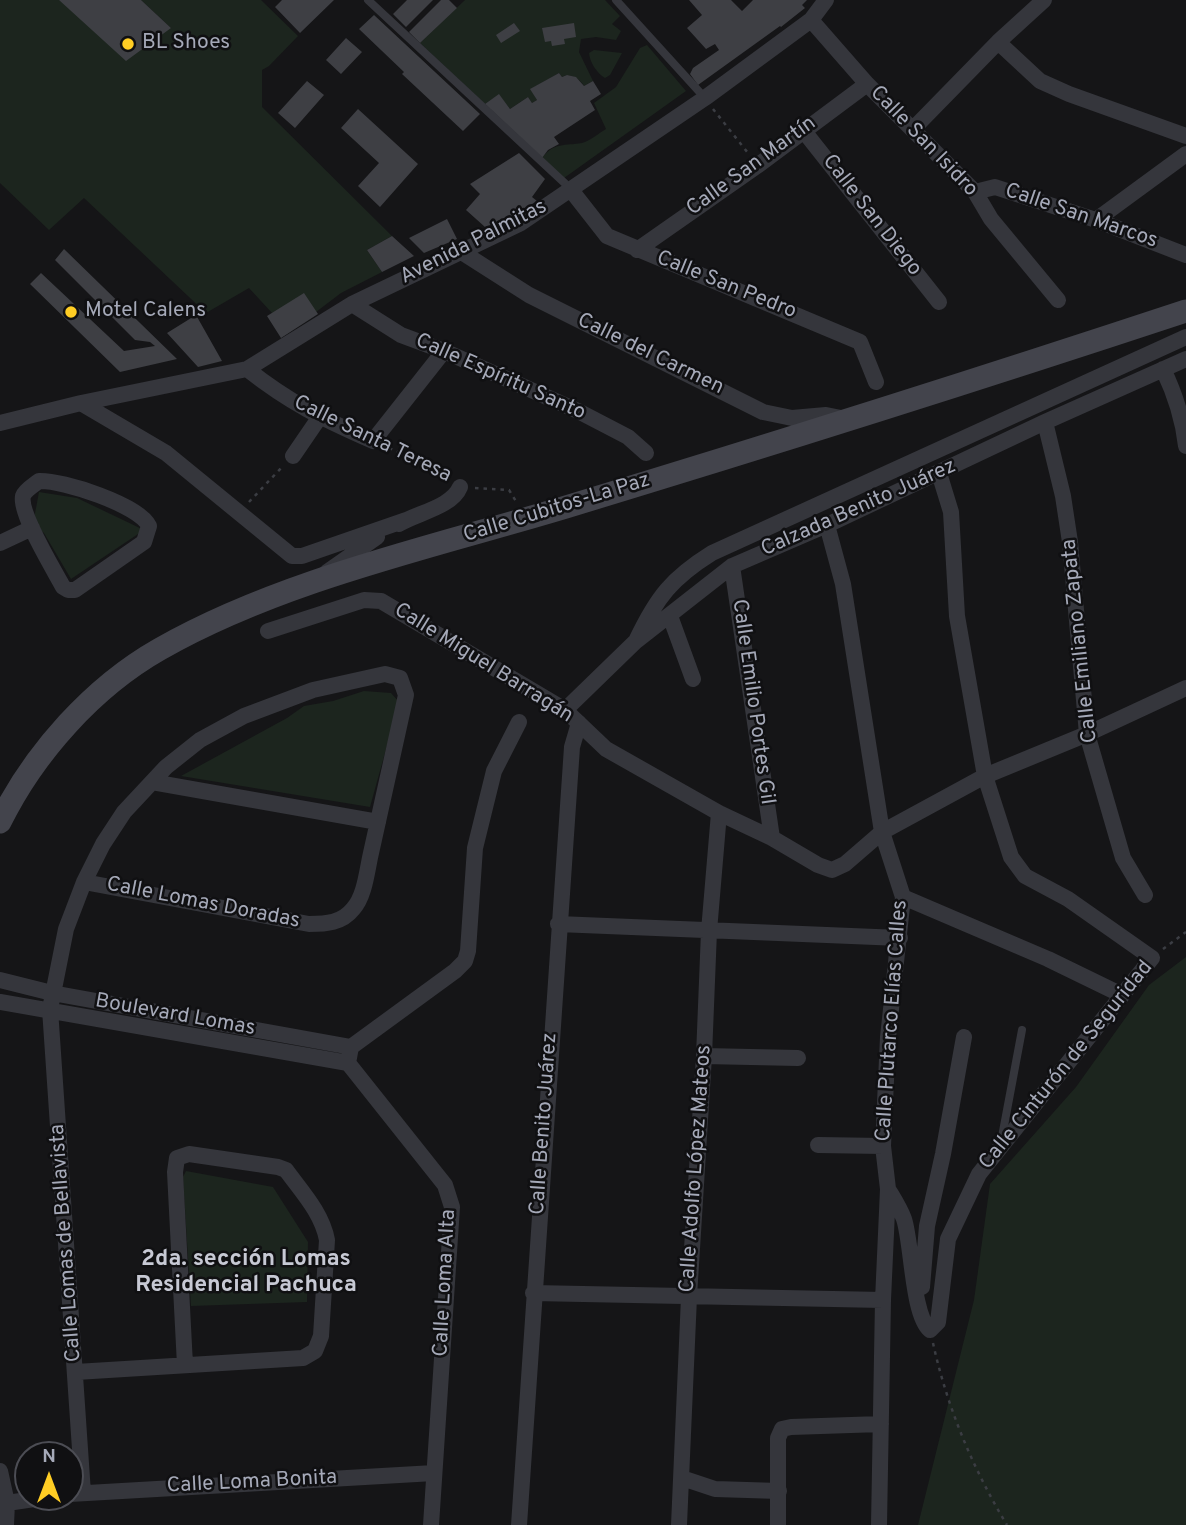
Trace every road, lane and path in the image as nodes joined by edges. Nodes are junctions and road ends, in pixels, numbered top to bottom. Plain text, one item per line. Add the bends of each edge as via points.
1 (368, 0) edge
2 (616, 0) edge
3 (825, 0) edge
4 (1044, 0) edge
5 (811, 20) junction
6 (998, 42) junction
7 (867, 84) junction
8 (705, 98) junction
9 (913, 129) junction
10 (803, 130) junction
11 (1186, 136) edge
12 (1186, 153) edge
13 (758, 166) junction
14 (571, 190) junction
15 (975, 192) junction
16 (1096, 220) junction
17 (637, 250) junction
18 (460, 251) junction
19 (1186, 255) edge
20 (1058, 300) dead end
21 (939, 302) dead end
22 (352, 304) junction
23 (1186, 311) edge
24 (1186, 337) edge
25 (444, 351) junction
26 (1186, 359) edge
27 (247, 369) junction
28 (1163, 369) junction
29 (876, 382) dead end
30 (80, 403) junction
31 (319, 418) junction
32 (852, 420) junction
33 (1045, 422) junction
34 (0, 423) edge
35 (373, 441) junction
36 (1186, 446) edge
37 (646, 453) dead end
38 (293, 456) joint
39 (939, 473) junction
40 (460, 486) junction
41 (509, 490) dead end
42 (239, 512) junction
43 (406, 520) junction
44 (827, 525) junction
45 (32, 528) junction
46 (0, 543) edge
47 (732, 566) junction
48 (313, 582) junction
49 (670, 616) junction
50 (268, 631) dead end
51 (635, 642) junction
52 (693, 679) dead end
53 (1186, 688) edge
54 (565, 710) junction
55 (519, 722) dead end
56 (579, 723) junction
57 (1087, 734) junction
58 (985, 776) junction
59 (152, 782) junction
60 (719, 813) junction
61 (0, 822) edge
62 (378, 822) junction
63 (883, 832) junction
64 (772, 838) junction
65 (84, 882) junction
66 (1145, 895) dead end
67 (904, 897) junction
68 (558, 924) junction
69 (709, 931) junction
70 (1186, 932) edge
71 (900, 938) junction
72 (1152, 958) junction
73 (0, 980) edge
74 (1122, 995) junction
75 (51, 1001) junction
76 (0, 1002) edge
77 (1022, 1030) dead end
78 (964, 1037) dead end
79 (349, 1055) junction
80 (704, 1056) junction
81 (798, 1058) dead end
82 (818, 1145) dead end
83 (883, 1146) junction
84 (1000, 1148) junction
85 (888, 1189) junction
86 (533, 1293) junction
87 (689, 1297) junction
88 (883, 1300) junction
89 (920, 1310) junction
90 (930, 1329) junction
91 (185, 1365) junction
92 (76, 1372) junction
93 (880, 1424) junction
94 (76, 1441) edge
95 (0, 1471) edge
96 (434, 1473) junction
97 (682, 1478) junction
98 (779, 1491) junction
99 (84, 1493) edge
100 (14, 1502) edge
101 (7, 1503) junction
102 (6, 1525) edge
103 (431, 1525) edge
104 (519, 1525) edge
105 (679, 1525) edge
106 (778, 1525) edge
107 (879, 1525) edge
108 (1007, 1525) edge

1 - 14 lane
2 - 8 lane
3 - 5 street, Avenida Palmitas
4 - 6 street
5 - 7 street, Calle San Isidro
5 - 8 street, Avenida Palmitas
6 - 9 street
6 - 11 street via 1040,81
7 - 9 street, Calle San Isidro
7 - 10 street, Calle San Martín
8 - 13 path
8 - 14 street, Avenida Palmitas
9 - 15 street, Calle San Isidro
10 - 13 street, Calle San Martín
10 - 21 street, Calle San Diego
12 - 16 street
13 - 17 street, Calle San Martín
14 - 17 street, Calle San Pedro via 607,236
14 - 18 street, Avenida Palmitas via 521,223
15 - 16 street, Calle San Marcos via 995,187
15 - 20 street, Calle San Isidro via 991,219
16 - 19 street, Calle San Marcos
17 - 29 street, Calle San Pedro via 860,342
18 - 22 street, Avenida Palmitas
18 - 32 street, Calle del Carmen via 529,295 763,412
22 - 25 street, Calle Espíritu Santo via 401,335
22 - 27 street, Avenida Palmitas
23 - 32 main road, Calle Cubitos-La Paz
24 - 51 street via 712,553 667,588
25 - 35 street
25 - 37 street, Calle Espíritu Santo via 578,411 628,437
26 - 28 street, Calzada Benito Juárez
27 - 30 street, Avenida Palmitas
27 - 31 street, Calle Santa Teresa via 280,396
28 - 33 street, Calzada Benito Juárez
28 - 36 street via 1175,394
30 - 34 street, Avenida Palmitas
30 - 42 street via 166,453
31 - 35 street, Calle Santa Teresa
31 - 38 street
32 - 48 main road, Calle Cubitos-La Paz
33 - 39 street, Calzada Benito Juárez
33 - 57 street, Calle Emiliano Zapata via 1070,541
35 - 40 path, Calle Santa Teresa via 457,478
38 - 42 path
39 - 44 street, Calzada Benito Juárez
39 - 58 street via 951,512 957,616
40 - 41 path
40 - 43 street via 447,501
42 - 43 street via 292,556
43 - 48 street
44 - 47 street, Calzada Benito Juárez
44 - 63 street, Calle Plutarco Elías Calles via 843,584
45 - 45 street via 23,495 39,481 74,485 138,513 149,526 144,541 75,590 63,587
45 - 46 street
47 - 49 street, Calzada Benito Juárez
47 - 64 street, Calle Emilio Portes Gil
48 - 61 main road, Calle Cubitos-La Paz via 159,649 113,682 73,719 34,766
49 - 51 street, Calzada Benito Juárez
49 - 52 street
50 - 54 street, Calle Miguel Barragán via 364,600 381,601
51 - 54 street, Calzada Benito Juárez
53 - 57 street
54 - 56 street, Calle Miguel Barragán
55 - 79 street via 494,771 475,848 465,961
56 - 60 street, Calle Miguel Barragán via 606,749
56 - 68 street, Calle Benito Juárez via 572,747
57 - 58 street
57 - 66 street, Calle Emiliano Zapata via 1123,858
58 - 63 street
58 - 72 street via 1012,857 1025,876
59 - 62 street
59 - 62 street, Calle Lomas Doradas via 200,740 244,716 313,690 385,674 400,678 406,695
59 - 65 street, Calle Lomas de Bellavista via 124,812
60 - 64 street, Calle Miguel Barragán
60 - 69 street, Calle Adolfo López Mateos
62 - 65 street, Calle Lomas Doradas via 355,908 327,924
63 - 64 street, Calle Miguel Barragán via 832,870
63 - 67 street, Calle Plutarco Elías Calles
65 - 75 street, Calle Lomas de Bellavista via 66,929
67 - 71 street, Calle Plutarco Elías Calles
67 - 74 street
68 - 69 street
68 - 86 street, Calle Benito Juárez
69 - 71 street
69 - 80 street, Calle Adolfo López Mateos
70 - 72 path, Calle Cinturón de Seguridad
71 - 83 street, Calle Plutarco Elías Calles via 888,1037
72 - 74 street, Calle Cinturón de Seguridad
73 - 75 street, Boulevard Lomas
74 - 84 street, Calle Cinturón de Seguridad
75 - 76 street, Boulevard Lomas
75 - 79 street, Boulevard Lomas
75 - 92 street, Calle Lomas de Bellavista
77 - 84 lane
78 - 89 street via 927,1226
79 - 96 street, Calle Loma Alta via 446,1185 452,1207
80 - 81 street
80 - 87 street, Calle Adolfo López Mateos
82 - 83 street
83 - 85 street, Calle Plutarco Elías Calles
84 - 90 street, Calle Cinturón de Seguridad via 979,1174 948,1239 938,1322
85 - 88 street, Calle Plutarco Elías Calles
85 - 89 street via 904,1220
86 - 87 street
86 - 104 street, Calle Benito Juárez
87 - 88 street
87 - 97 street, Calle Adolfo López Mateos
88 - 93 street, Calle Plutarco Elías Calles
89 - 90 street
90 - 108 path via 956,1423
91 - 91 street via 303,1358 315,1351 321,1336 327,1241 318,1214 285,1170 189,1154 177,1158
91 - 92 street
92 - 94 street, Calle Lomas de Bellavista
93 - 98 street via 782,1429 778,1438
93 - 107 street, Calle Plutarco Elías Calles
95 - 101 street
96 - 99 street, Calle Loma Bonita
96 - 103 street, Calle Loma Alta
97 - 98 street via 715,1489
97 - 105 street, Calle Adolfo López Mateos
98 - 106 street
100 - 101 street
101 - 102 street

